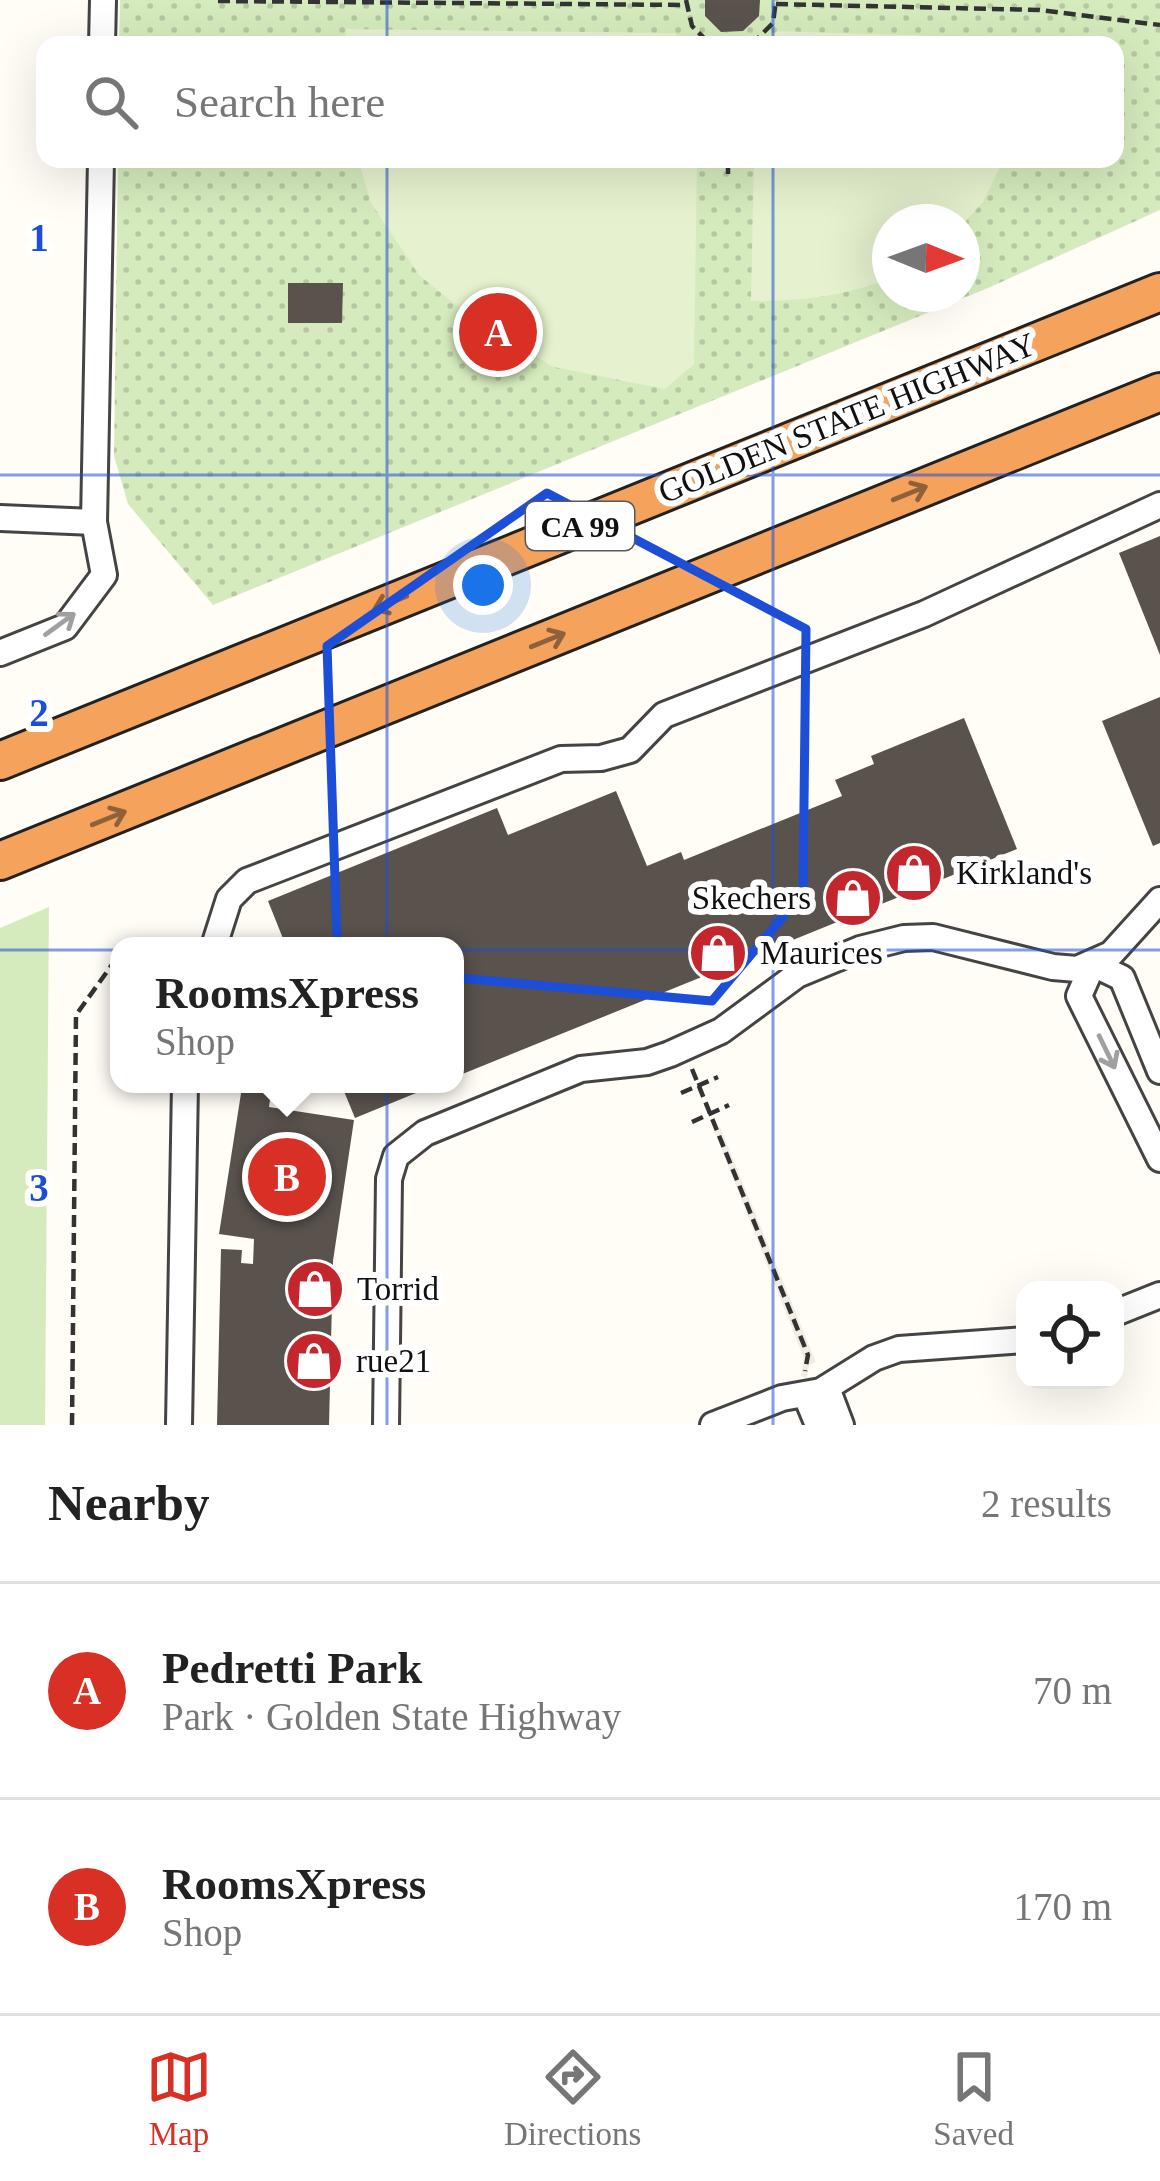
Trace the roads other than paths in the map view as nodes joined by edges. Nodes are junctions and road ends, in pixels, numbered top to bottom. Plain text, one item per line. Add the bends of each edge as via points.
1 (103, 0) edge
2 (102, 36) edge
3 (101, 168) edge
4 (1160, 292) edge
5 (1160, 392) edge
6 (1160, 505) edge
7 (0, 518) edge
8 (94, 522) junction
9 (0, 653) edge
10 (0, 761) edge
11 (0, 861) edge
12 (1160, 900) edge
13 (217, 937) edge
14 (1093, 964) junction
15 (1160, 1071) edge
16 (184, 1093) edge
17 (1160, 1159) edge
18 (1160, 1295) edge
19 (1124, 1309) edge
20 (1016, 1341) edge
21 (812, 1387) junction
22 (178, 1425) edge
23 (386, 1425) edge
24 (712, 1425) edge
25 (818, 1425) edge
26 (842, 1425) edge

1 - 2 street
3 - 8 street
4 -> 10 highway, GOLDEN STATE HIGHWAY / CA 99
11 -> 5 highway
6 - 13 street via 924,614 664,715 630,750 561,759 247,881 230,899
7 - 8 street
9 -> 8 street via 65,627 104,575
12 - 14 street
14 - 15 street via 1122,978
14 -> 17 street via 1079,996
14 - 23 street via 1059,969 934,937 883,942 797,975 721,1031 670,1054 581,1069 420,1136 396,1156 388,1179
16 - 22 street
18 - 19 street
20 - 21 street via 899,1349
21 - 24 street
21 - 25 street
21 - 26 street

